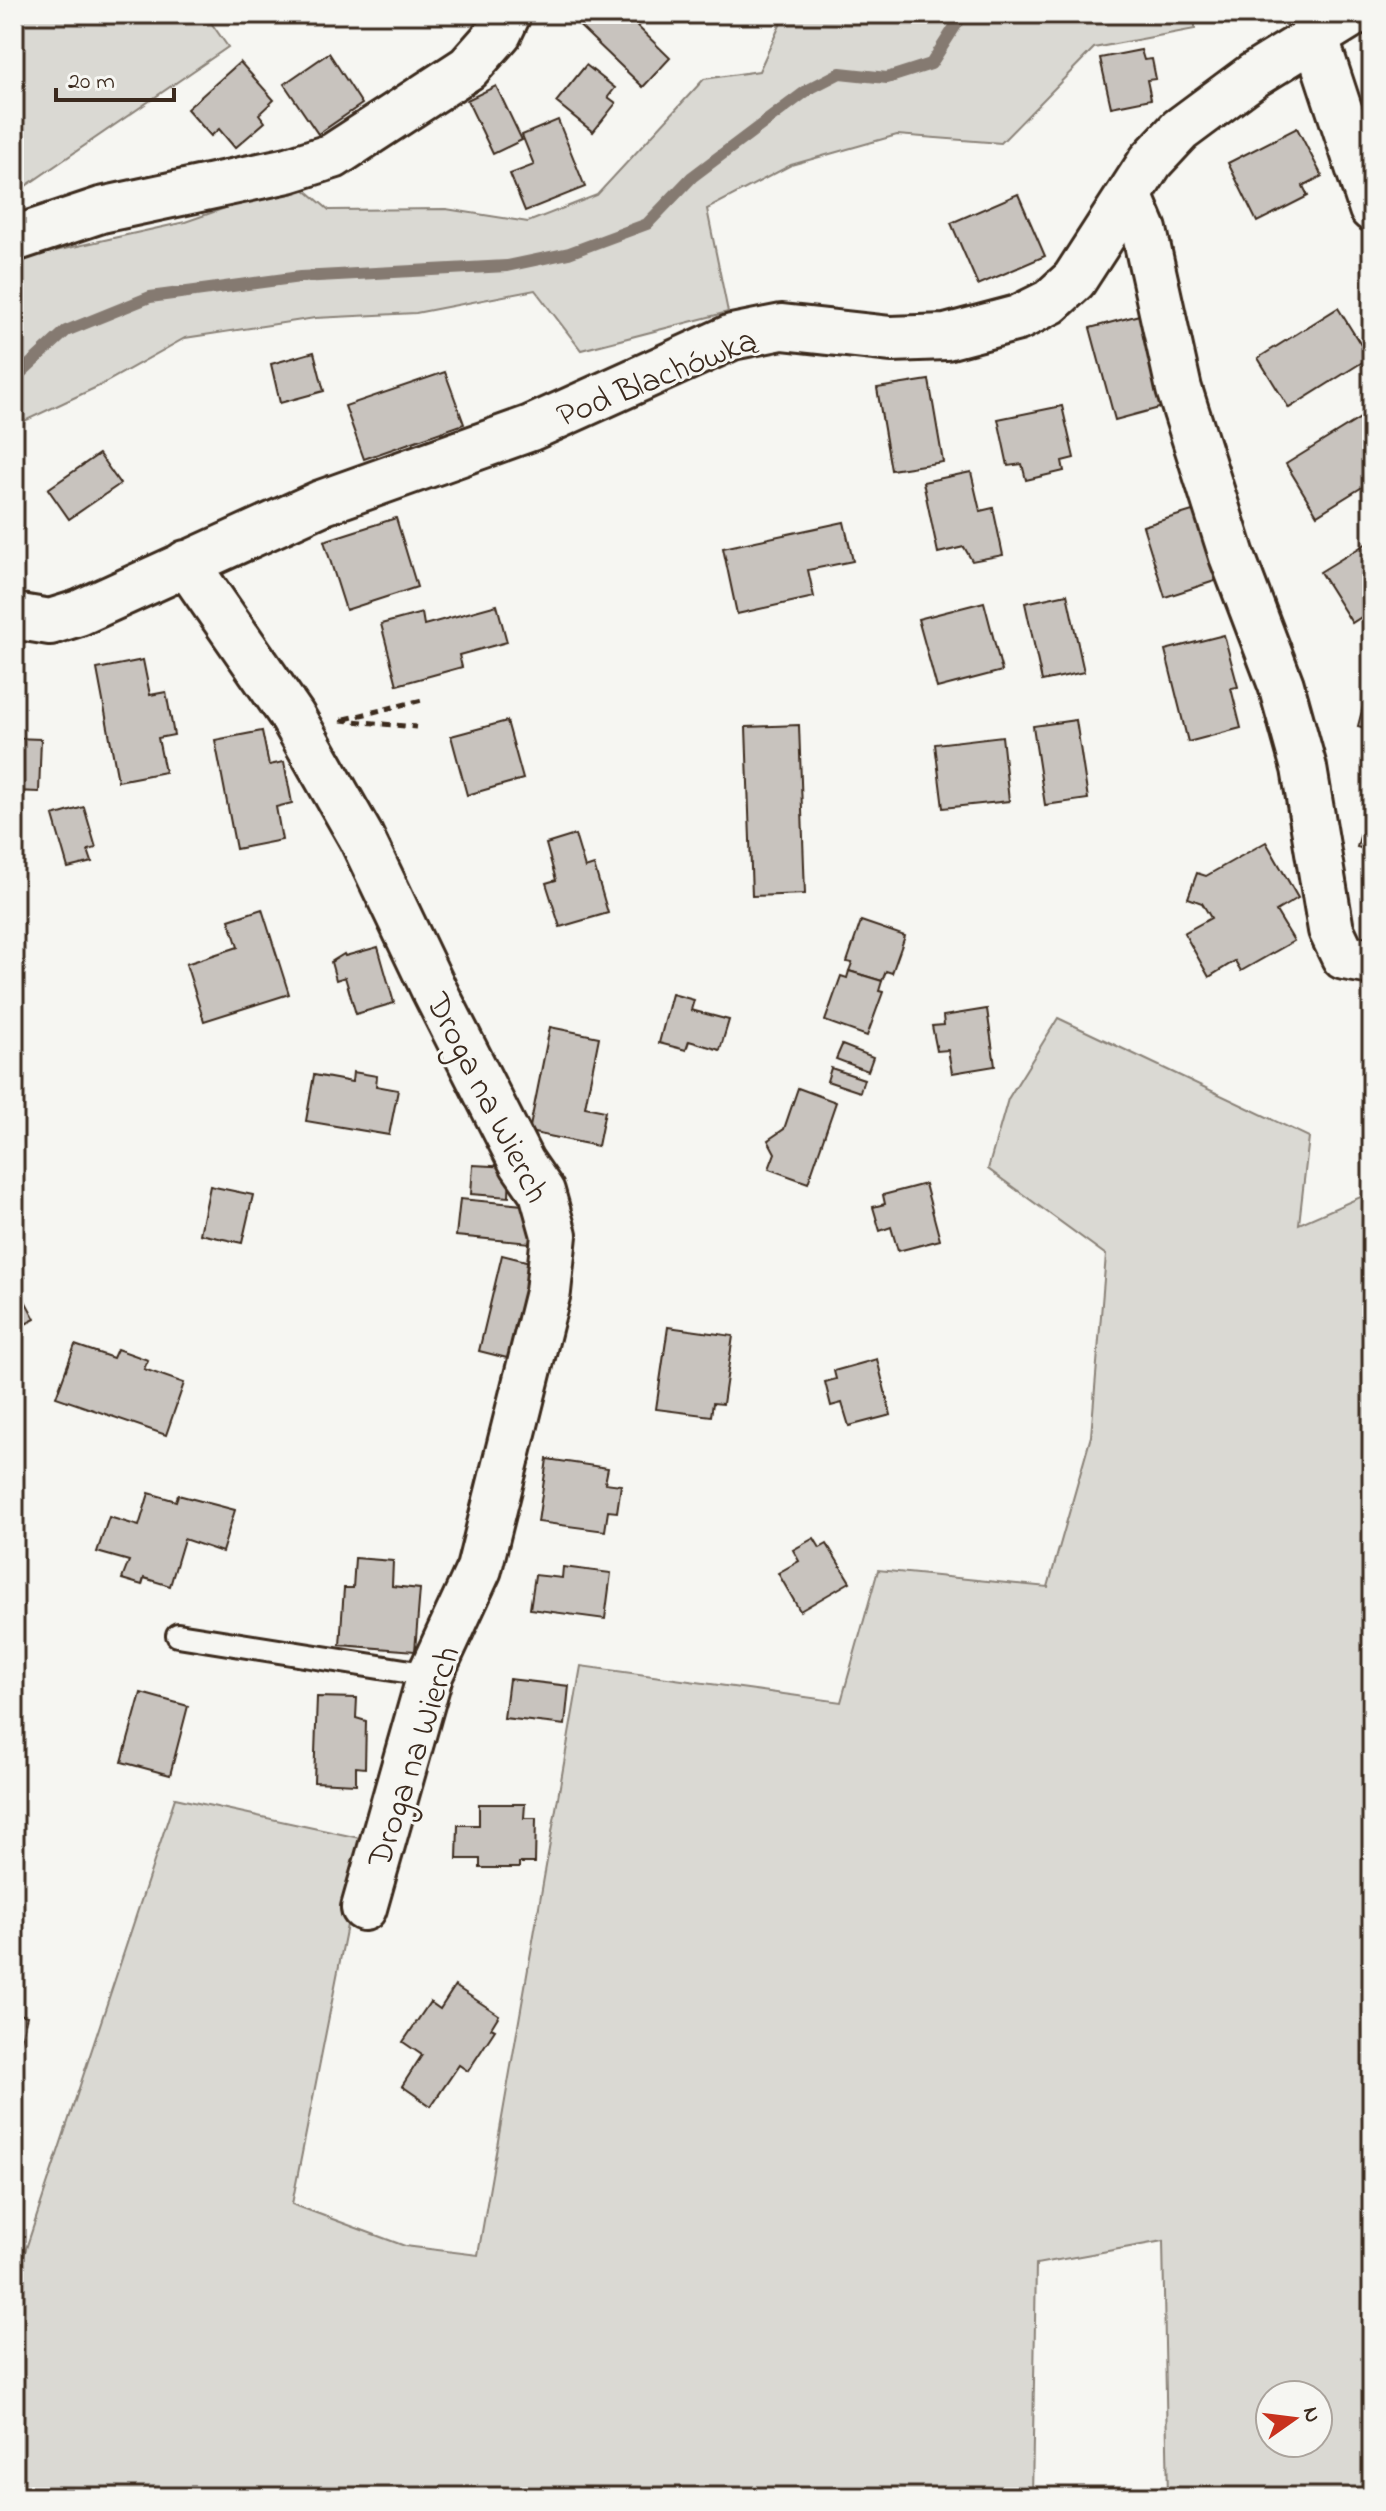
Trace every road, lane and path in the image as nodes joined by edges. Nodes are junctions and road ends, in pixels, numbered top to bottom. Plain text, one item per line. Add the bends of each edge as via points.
1 (508, 14) edge
2 (1353, 14) edge
3 (1315, 36) junction
4 (1130, 197) junction
5 (1372, 209) edge
6 (14, 239) edge
7 (186, 563) junction
8 (14, 616) edge
9 (422, 700) dead end
10 (292, 716) junction
11 (342, 720) junction
12 (416, 727) dead end
13 (1372, 962) edge
14 (178, 1635) dead end
15 (430, 1675) junction
16 (364, 1908) dead end

1 - 6 street via 499,33 468,68 333,156 114,207
2 - 3 street, Pod Blachówką
3 - 4 street, Pod Blachówką via 1180,130 1151,161
3 - 5 street
4 - 7 street, Pod Blachówką via 1074,280 1050,302 1018,318 946,337 891,339 782,327 732,337 531,428 321,503
4 - 13 street via 1144,230 1189,419 1232,556 1281,685 1304,768 1331,930 1344,957
7 - 8 street, Pod Blachówką via 50,622
7 - 10 street, Droga na Wierch
9 - 11 path
10 - 11 path
10 - 15 street, Droga na Wierch via 361,837 522,1163 542,1192 554,1235 548,1292 479,1569
11 - 12 path
14 - 15 lane
15 - 16 street, Droga na Wierch

